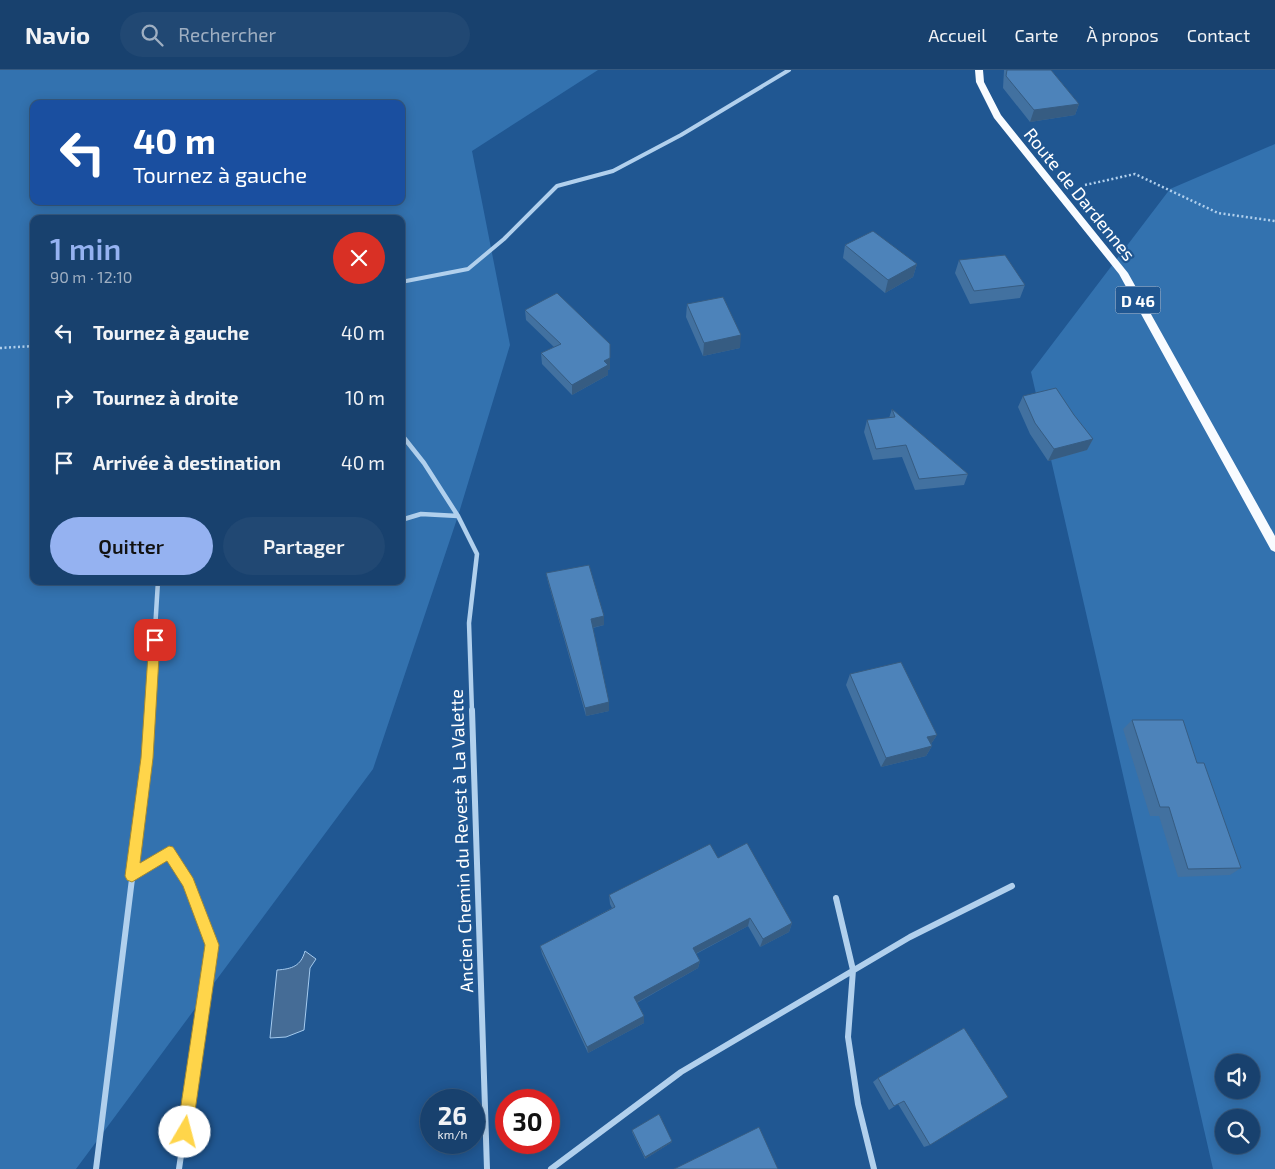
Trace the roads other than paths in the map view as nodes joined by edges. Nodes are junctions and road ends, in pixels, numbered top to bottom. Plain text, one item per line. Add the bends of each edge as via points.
1 (789, 70) edge
2 (979, 70) edge
3 (405, 281) edge
4 (405, 439) edge
5 (458, 516) junction
6 (405, 519) edge
7 (1275, 547) edge
8 (158, 585) edge
9 (132, 876) junction
10 (1012, 886) dead end
11 (836, 898) dead end
12 (853, 970) junction
13 (96, 1169) edge
14 (180, 1169) edge
15 (487, 1169) edge
16 (551, 1169) edge
17 (874, 1169) edge

1 - 3 street via 681,135 613,171 557,186 504,240 468,269
2 - 7 main road, Route de Dardennes / D 46 via 980,82 997,116 1123,273
4 - 5 street, Ancien Chemin du Revest à La Valette
5 - 6 street via 421,514
5 - 15 street, Ancien Chemin du Revest à La Valette via 477,554 469,623
8 - 9 street via 147,758
9 - 13 street
9 - 14 street via 169,852 188,882 212,945
10 - 12 street via 910,937
11 - 12 street
12 - 16 street via 681,1072
12 - 17 street via 848,1037 858,1104

